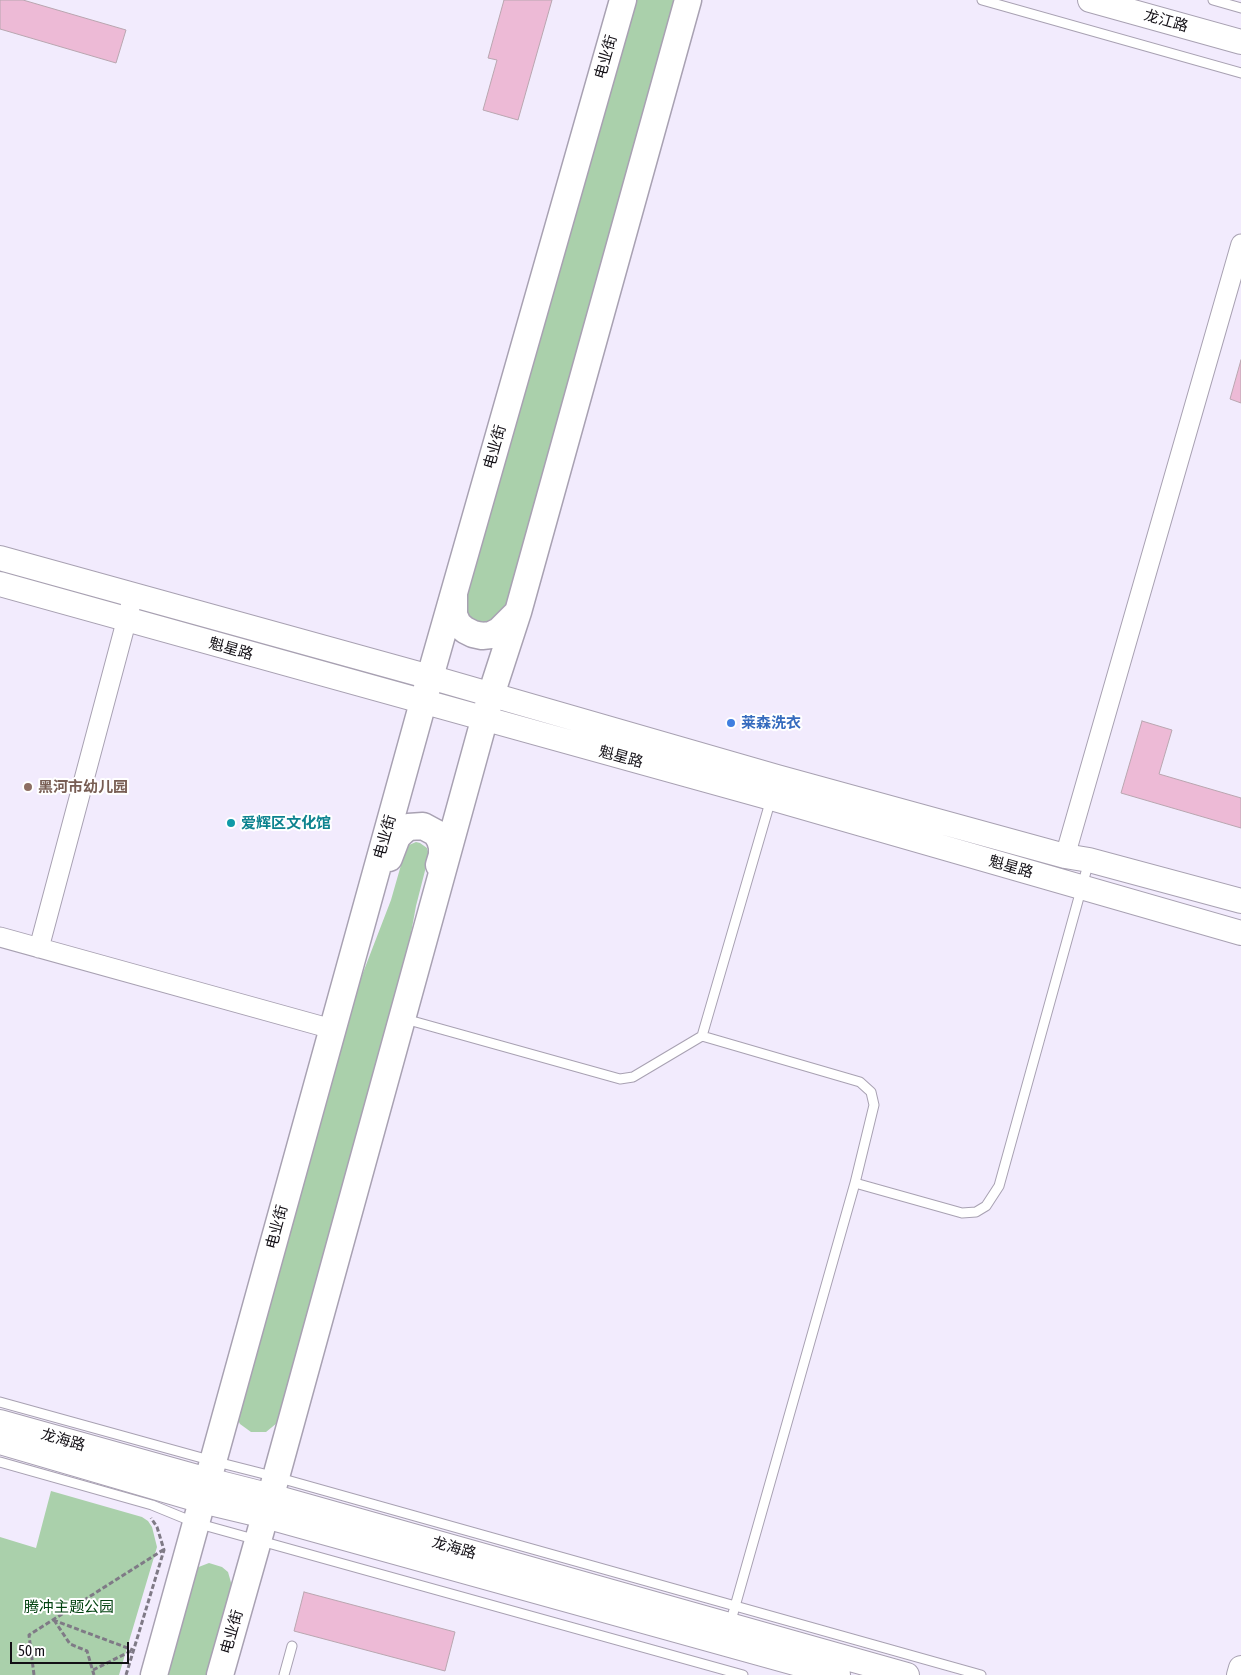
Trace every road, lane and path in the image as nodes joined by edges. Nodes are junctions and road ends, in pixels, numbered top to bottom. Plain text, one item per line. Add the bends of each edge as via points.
1 (622, 0) edge
2 (688, 0) edge
3 (982, 0) edge
4 (1090, 0) edge
5 (1150, 0) edge
6 (1213, 0) edge
7 (1241, 8) edge
8 (1241, 25) edge
9 (1241, 42) edge
10 (1241, 73) edge
11 (1241, 244) edge
12 (0, 558) edge
13 (0, 584) edge
14 (455, 588) junction
15 (133, 596) junction
16 (518, 612) junction
17 (127, 620) junction
18 (430, 677) junction
19 (491, 695) junction
20 (423, 703) junction
21 (484, 720) junction
22 (774, 788) junction
23 (1065, 856) junction
24 (1089, 860) junction
25 (1082, 887) junction
26 (1241, 901) edge
27 (1241, 934) edge
28 (0, 937) edge
29 (357, 938) junction
30 (39, 948) junction
31 (421, 951) junction
32 (403, 1018) junction
33 (332, 1029) junction
34 (702, 1036) junction
35 (855, 1183) junction
36 (0, 1402) edge
37 (0, 1422) edge
38 (0, 1442) edge
39 (0, 1462) edge
40 (205, 1491) junction
41 (268, 1507) junction
42 (146, 1515) dead end
43 (164, 1550) junction
44 (54, 1620) junction
45 (730, 1625) junction
46 (292, 1646) dead end
47 (134, 1650) junction
48 (1241, 1668) edge
49 (93, 1670) junction
50 (34, 1675) edge
51 (94, 1675) edge
52 (126, 1675) edge
53 (154, 1675) edge
54 (220, 1675) edge
55 (284, 1675) edge
56 (743, 1675) edge
57 (838, 1675) edge
58 (907, 1675) edge
59 (981, 1675) edge
60 (1239, 1675) edge

1 - 14 main road, 电业街
2 - 16 main road, 电业街
3 - 10 lane
4 - 9 street, 龙江路
5 - 8 street, 龙江路
6 - 7 lane
11 - 23 street
12 - 15 street, 魁星路
13 - 17 street, 魁星路
14 - 16 main road via 454,615 458,624 473,634 491,635
14 - 18 main road, 电业街
15 - 17 street
15 - 18 street, 魁星路
16 - 19 main road, 电业街
17 - 20 street, 魁星路
17 - 30 street
18 - 19 street, 魁星路
18 - 20 main road, 电业街
19 - 21 main road, 电业街
19 - 22 street, 魁星路
20 - 21 street, 魁星路
20 - 29 main road, 电业街
21 - 22 street, 魁星路
21 - 31 main road, 电业街
22 - 23 street, 魁星路
22 - 25 street, 魁星路
22 - 34 lane
23 - 24 street, 魁星路
24 - 25 lane
24 - 26 street, 魁星路
25 - 27 street, 魁星路
25 - 35 lane via 999,1186 986,1206 976,1212 962,1213
28 - 30 street
29 - 31 main road via 378,899 397,837 408,827 423,826 436,834 442,854 427,907
29 - 33 main road, 电业街
30 - 33 street
31 - 32 main road, 电业街
32 - 34 lane via 620,1079 633,1077
32 - 41 main road, 电业街
33 - 40 main road, 电业街
34 - 35 lane via 860,1082 871,1092 874,1104
35 - 45 lane
36 - 40 lane
37 - 40 street, 龙海路
38 - 40 street, 龙海路
39 - 40 lane via 152,1505
40 - 41 street, 龙海路
40 - 41 lane
40 - 53 main road, 电业街
41 - 45 street, 龙海路
41 - 45 lane
41 - 54 main road, 电业街
41 - 56 lane
42 - 43 path via 157,1528
43 - 44 path
43 - 47 path
44 - 47 path
44 - 49 path via 70,1644 87,1651
44 - 50 path via 29,1635
45 - 57 street, 龙海路
45 - 58 street, 龙海路
45 - 59 lane
46 - 55 lane
47 - 49 path
47 - 52 path
48 - 60 street
49 - 51 path

